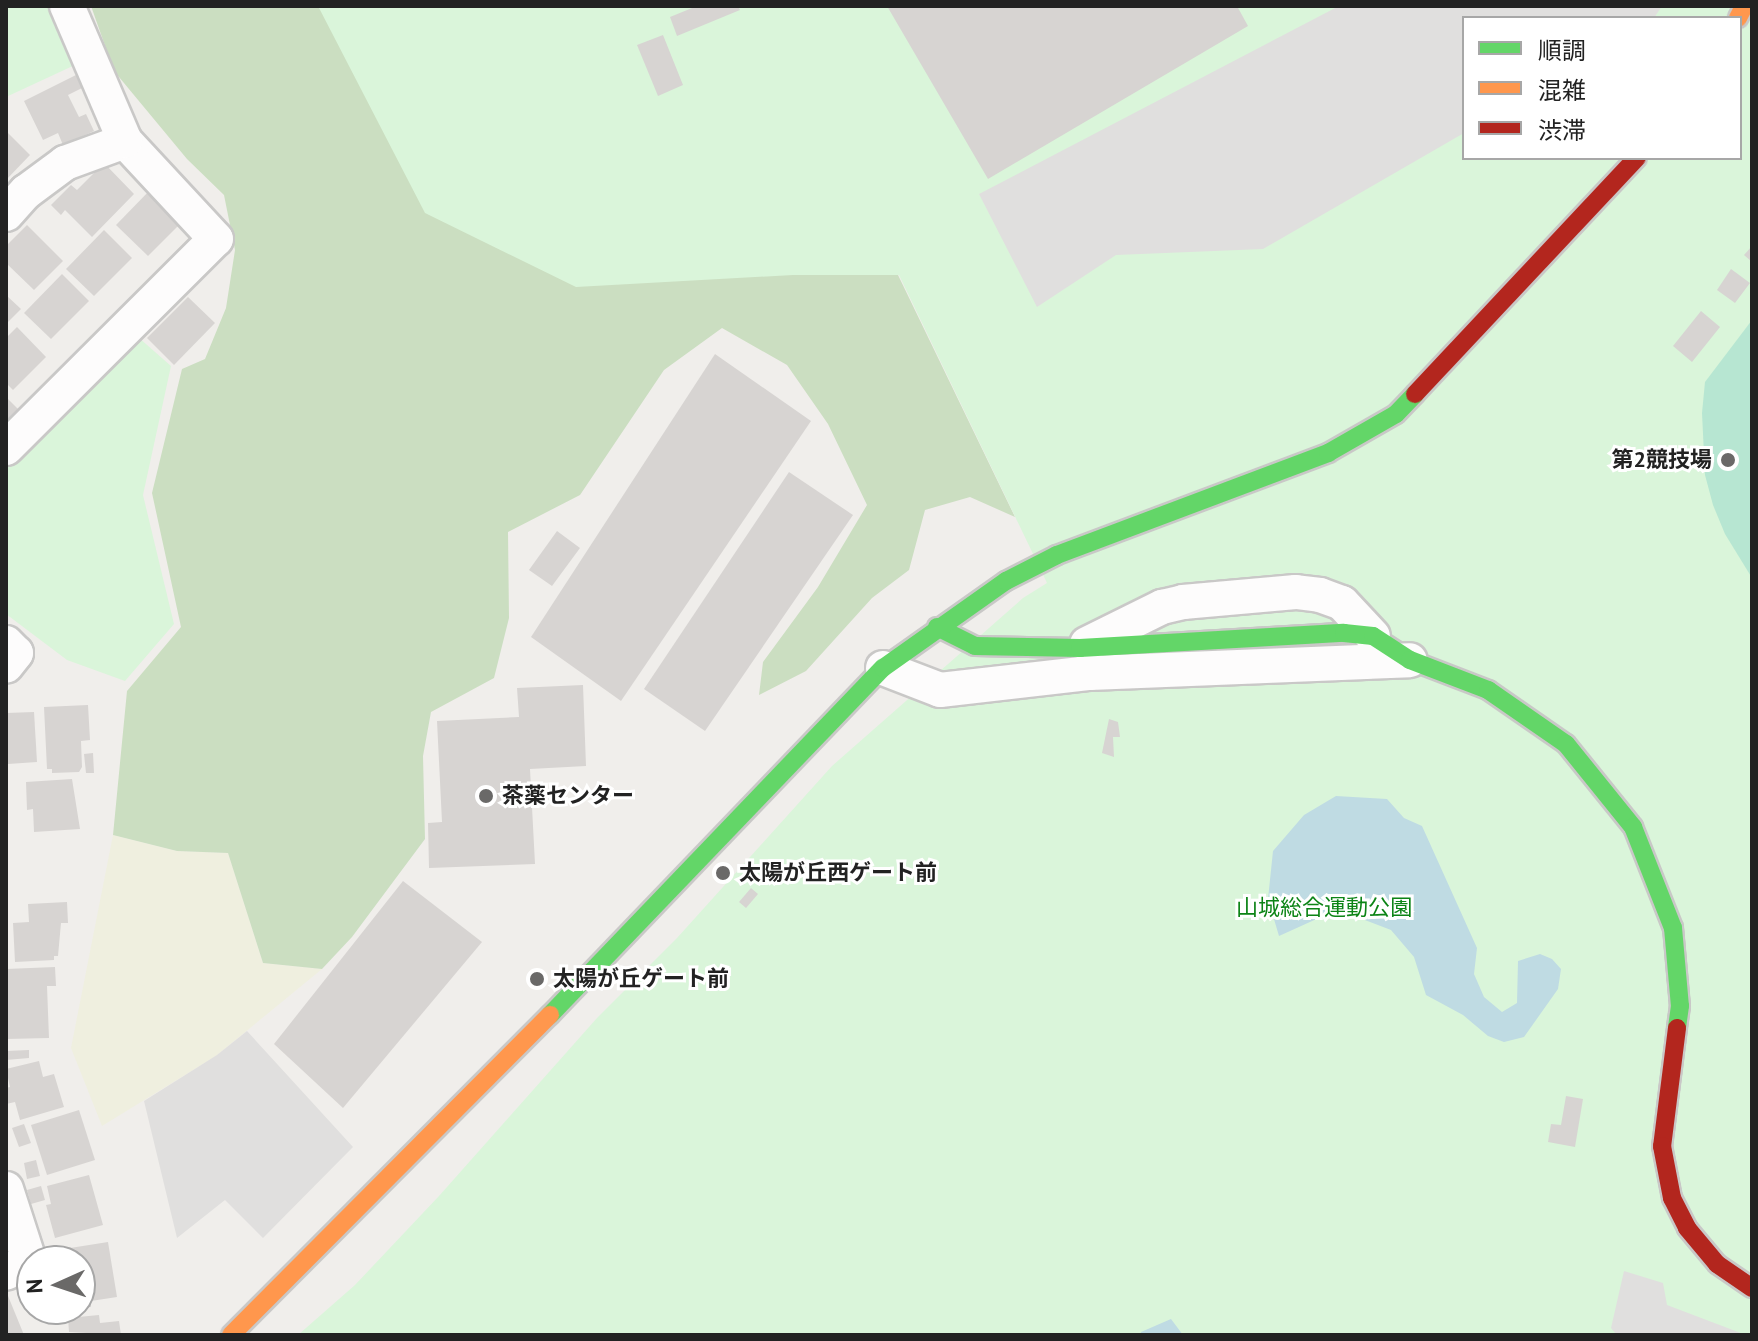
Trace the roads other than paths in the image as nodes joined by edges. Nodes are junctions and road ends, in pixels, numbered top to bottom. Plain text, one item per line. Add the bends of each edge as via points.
1 (67, 6) edge
2 (125, 141) junction
3 (1636, 160) edge
4 (6, 214) edge
5 (6, 448) edge
6 (937, 627) junction
7 (1365, 627) junction
8 (6, 643) edge
9 (1080, 648) junction
10 (1410, 660) junction
11 (6, 666) edge
12 (883, 668) junction
13 (6, 1189) edge
14 (6, 1273) edge
15 (1752, 1288) edge
16 (231, 1335) edge

1 - 2 street
2 - 4 street via 65,163
2 - 5 street via 216,239
3 - 6 street via 1396,414 1328,453 1057,555
6 - 9 street via 975,646
6 - 12 street
7 - 9 street via 1344,633
7 - 9 street via 1342,603 1296,592 1162,607
7 - 10 street
8 - 11 street via 16,653
10 - 12 street via 1313,680 1055,697 940,690
10 - 15 street via 1488,690 1566,744 1633,827 1673,928 1680,1006 1662,1146 1672,1198 1687,1228 1717,1264
12 - 16 street via 490,1078
13 - 14 street via 29,1260

